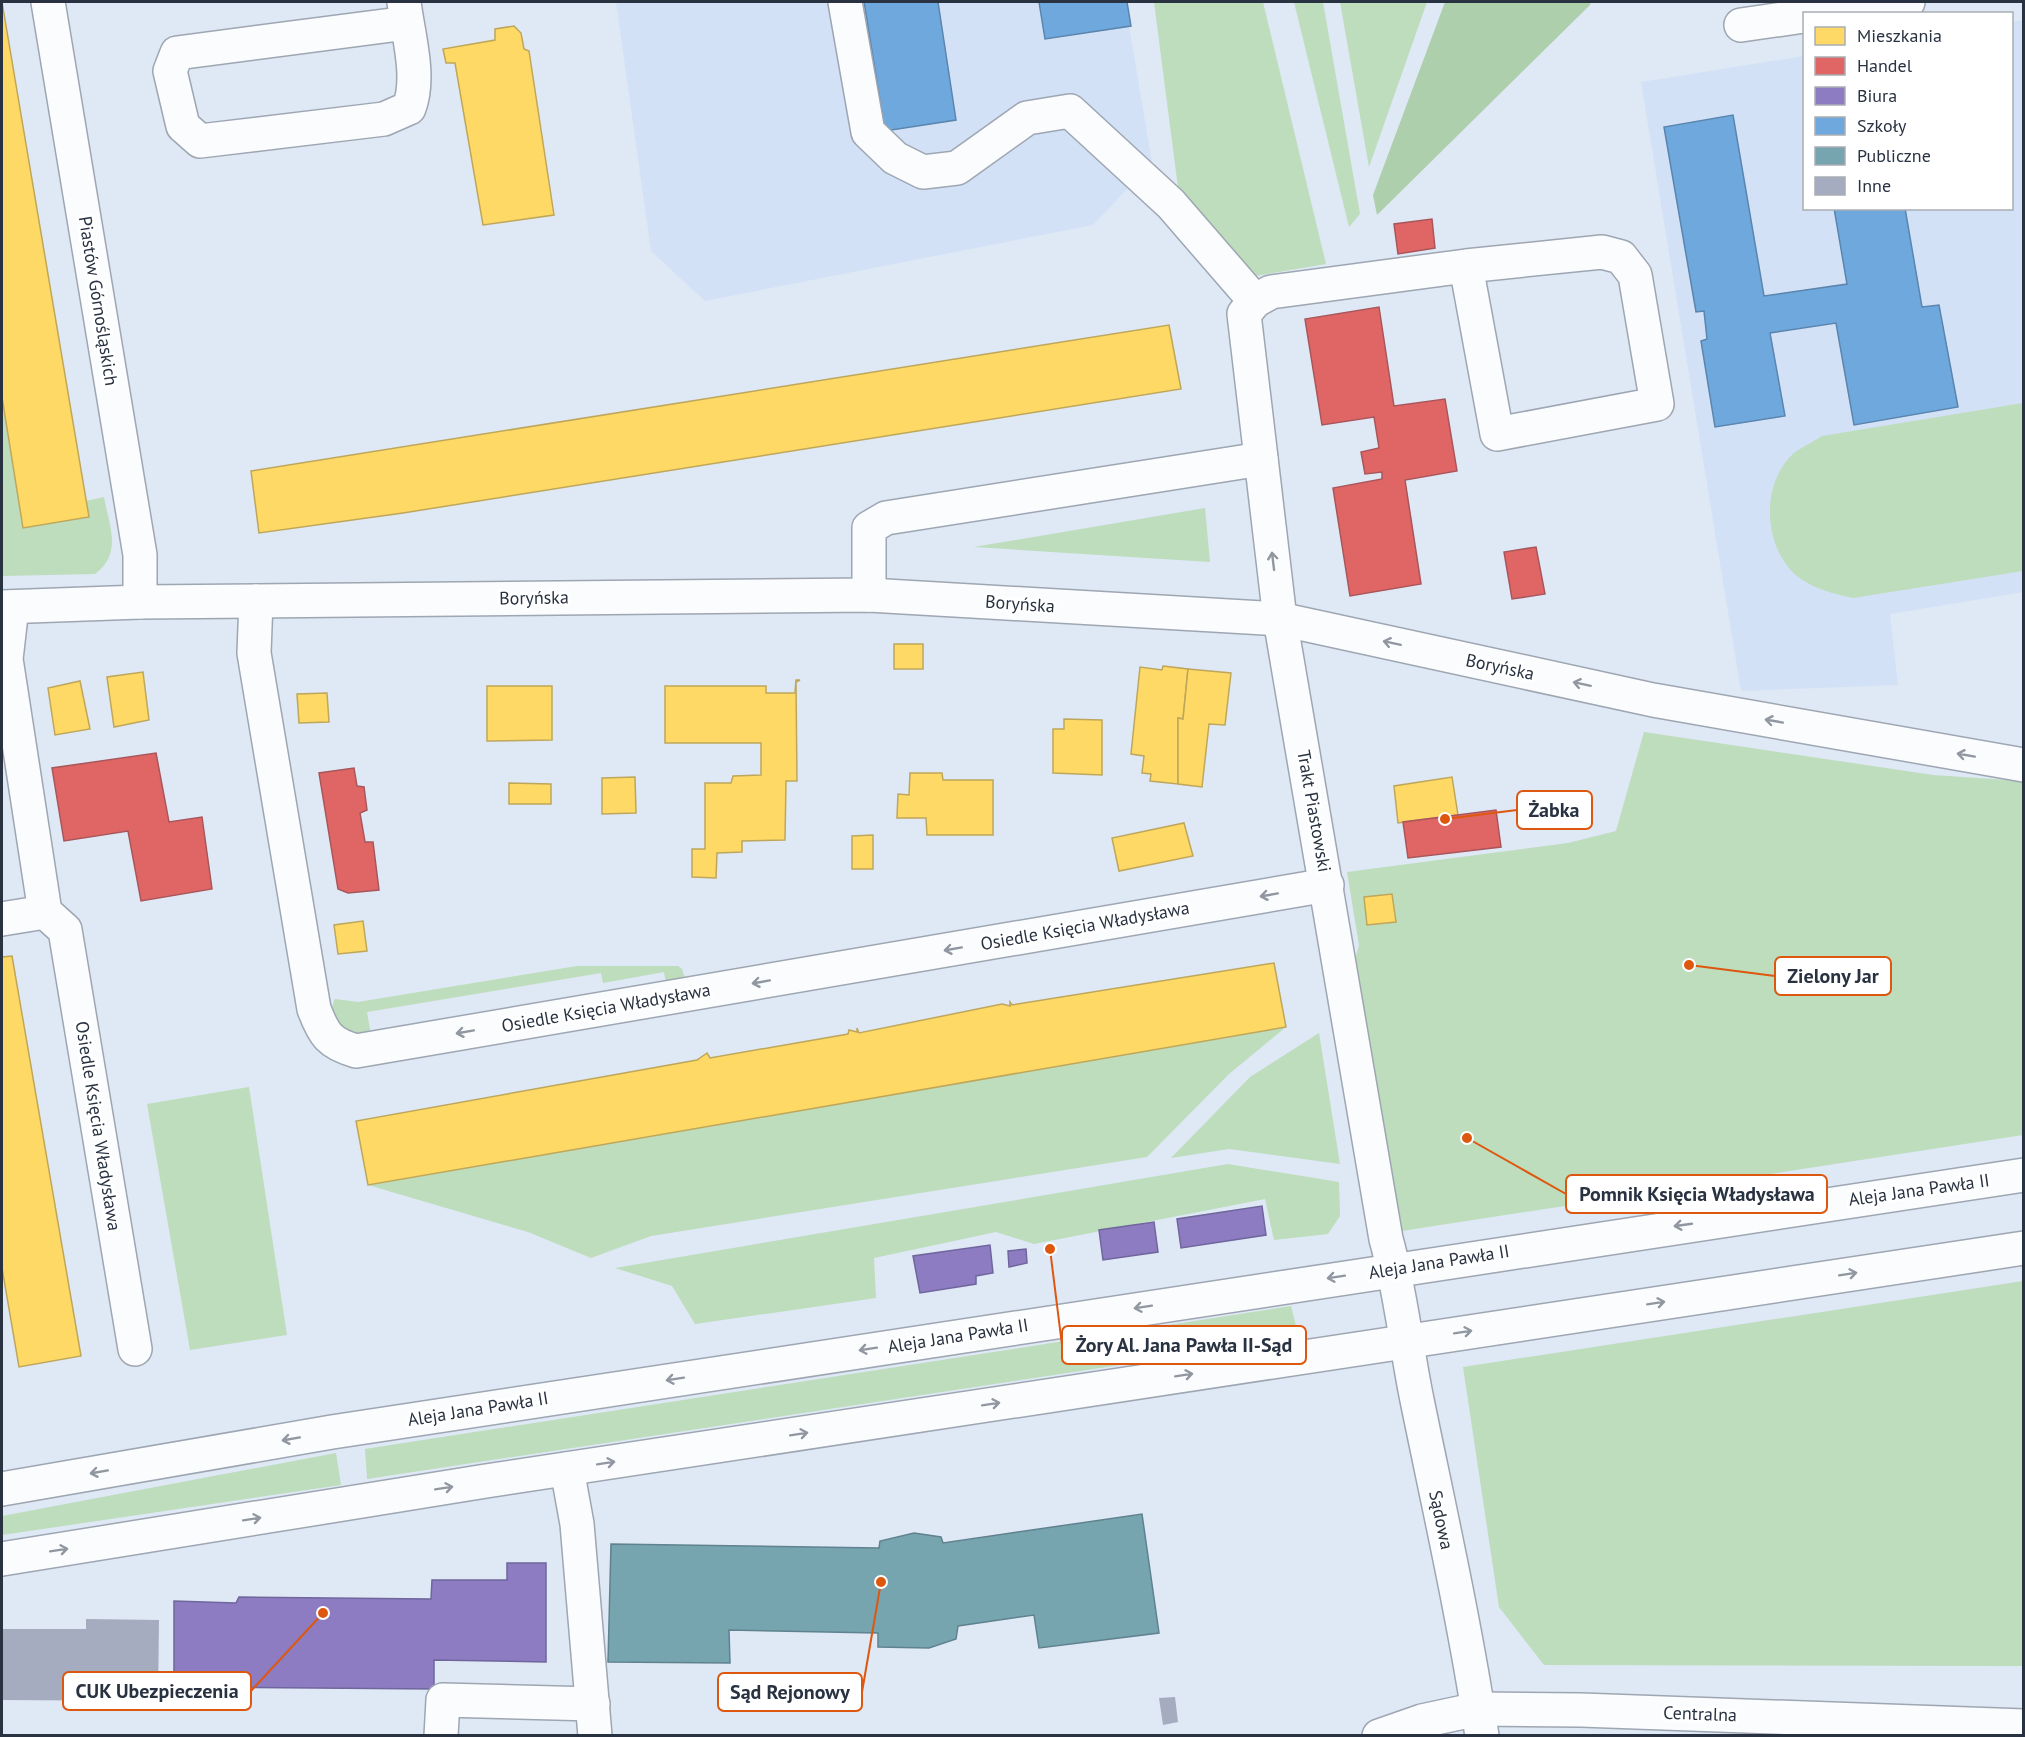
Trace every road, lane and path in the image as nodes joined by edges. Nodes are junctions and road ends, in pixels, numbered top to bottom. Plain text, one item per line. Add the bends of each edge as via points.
1 (48, 2) edge
2 (845, 2) edge
3 (1908, 2) edge
4 (405, 12) edge
5 (1836, 12) edge
6 (1803, 16) edge
7 (1741, 25) dead end
8 (1466, 266) junction
9 (1250, 308) junction
10 (1261, 459) junction
11 (869, 595) junction
12 (256, 601) junction
13 (140, 602) junction
14 (7, 607) edge
15 (1280, 619) junction
16 (2024, 765) edge
17 (1327, 885) junction
18 (45, 912) junction
19 (2, 919) edge
20 (2024, 1175) edge
21 (2024, 1248) edge
22 (1394, 1268) junction
23 (1400, 1305) joint
24 (1405, 1341) junction
25 (135, 1349) dead end
26 (567, 1469) junction
27 (2, 1489) edge
28 (2, 1559) edge
29 (592, 1704) junction
30 (1480, 1722) edge
31 (2024, 1726) edge
32 (441, 1736) edge
33 (595, 1736) edge
34 (1379, 1736) edge

1 - 13 street, Piastów Górnośląskich via 140,555
2 - 9 street via 868,132 895,158 923,172 957,168 1027,118 1070,111 1171,204
3 - 5 street
4 - 4 street via 416,91 409,108 384,119 200,141 183,126 170,71 177,53
6 - 7 street
8 - 8 street via 1497,434 1658,404 1635,275 1621,257 1602,252
8 - 9 street via 1271,292
9 - 10 street, Trakt Piastowski
10 - 11 street via 886,518 869,528
15 -> 10 street, Trakt Piastowski
11 - 12 street, Boryńska
11 - 15 street, Boryńska
12 - 13 street, Boryńska
17 -> 12 street, Osiedle Księcia Władysława via 356,1051 329,1038 322,1031 314,1009 254,653
13 - 14 street, Boryńska
14 - 18 street via 6,658
16 -> 15 street, Boryńska via 1653,700
15 - 17 street, Trakt Piastowski
17 - 22 street, Trakt Piastowski
18 - 19 street
18 - 25 street, Osiedle Księcia Władysława via 65,930
20 -> 22 street, Aleja Jana Pawła II
24 -> 21 street
22 - 23 street, Trakt Piastowski
22 -> 27 street, Aleja Jana Pawła II via 332,1432
23 - 24 street, Sądowa
26 -> 24 street
24 - 30 street, Sądowa
28 -> 26 street
26 - 29 street via 577,1524
29 - 32 street via 443,1700
29 - 33 street
30 - 31 street, Centralna via 1581,1710
30 - 34 street, Centralna via 1422,1720

